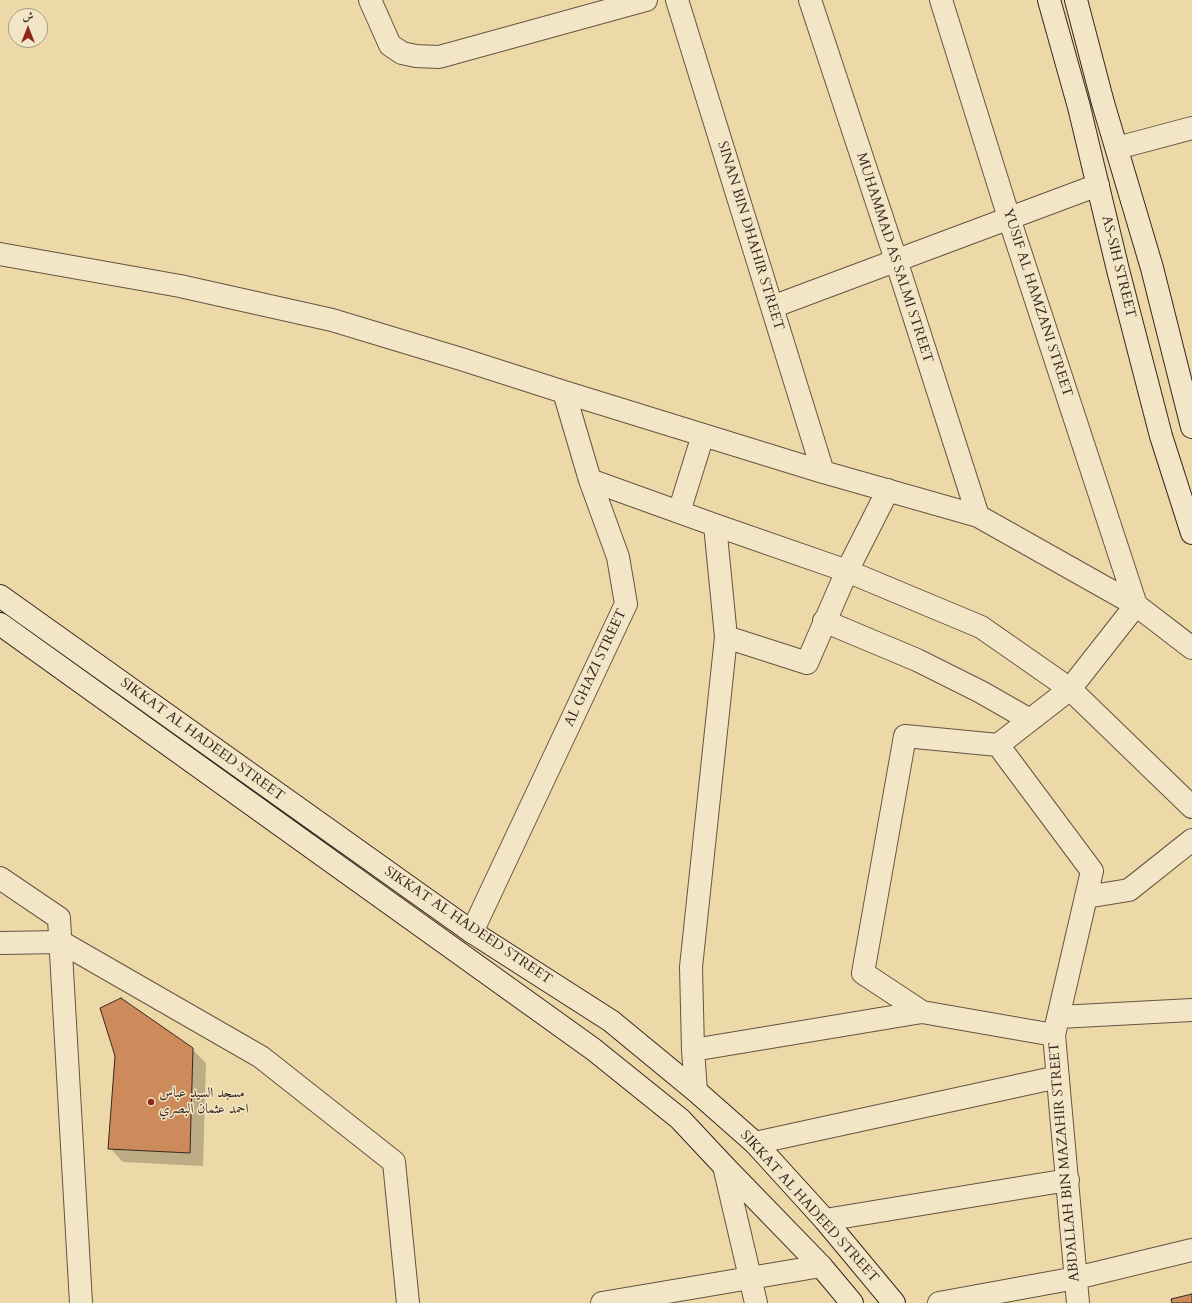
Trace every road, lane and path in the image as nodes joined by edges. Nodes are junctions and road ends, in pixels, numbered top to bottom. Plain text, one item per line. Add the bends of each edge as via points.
1 (370, 0) edge
2 (646, 0) edge
3 (676, 0) edge
4 (810, 0) edge
5 (941, 0) edge
6 (1049, 0) edge
7 (1076, 0) edge
8 (1192, 128) edge
9 (1117, 148) junction
10 (1098, 185) junction
11 (1009, 218) junction
12 (0, 254) edge
13 (896, 260) junction
14 (772, 307) junction
15 (564, 392) junction
16 (1192, 427) edge
17 (703, 435) junction
18 (824, 472) junction
19 (590, 480) junction
20 (888, 490) junction
21 (679, 512) junction
22 (978, 516) junction
23 (715, 526) junction
24 (1192, 533) edge
25 (847, 571) junction
26 (0, 596) edge
27 (1136, 604) junction
28 (824, 621) junction
29 (0, 624) edge
30 (726, 637) junction
31 (1192, 648) edge
32 (1070, 689) junction
33 (1030, 720) junction
34 (998, 745) junction
35 (1192, 808) edge
36 (1192, 840) edge
37 (0, 878) edge
38 (1086, 897) junction
39 (472, 932) junction
40 (60, 942) junction
41 (0, 943) edge
42 (1192, 1010) edge
43 (922, 1012) junction
44 (1056, 1026) junction
45 (693, 1050) junction
46 (1058, 1076) junction
47 (696, 1091) junction
48 (755, 1143) junction
49 (724, 1166) junction
50 (1068, 1180) junction
51 (825, 1220) junction
52 (1192, 1250) edge
53 (821, 1266) junction
54 (750, 1278) junction
55 (1076, 1278) junction
56 (81, 1303) edge
57 (408, 1303) edge
58 (602, 1303) edge
59 (756, 1303) edge
60 (852, 1303) edge
61 (894, 1303) edge
62 (940, 1303) edge
63 (1078, 1303) edge

1 - 2 street via 390,45 402,53 439,57
3 - 14 street, SINAN BIN DHAHIR STREET
4 - 13 street, MUHAMMAD AS SALMI STREET
5 - 11 street, YUSIF AL HAMZANI STREET
6 - 10 street, AS-SIH STREET
7 - 9 street
8 - 9 street
9 - 16 street via 1152,268
10 - 11 street
10 - 24 street, AS-SIH STREET via 1161,436
11 - 13 street
11 - 27 street, YUSIF AL HAMZANI STREET
12 - 15 street via 180,286 332,320
13 - 14 street
13 - 22 street, MUHAMMAD AS SALMI STREET
14 - 18 street, SINAN BIN DHAHIR STREET
15 - 17 street
15 - 19 street, AL GHAZI STREET
17 - 18 street
17 - 21 street
18 - 20 street
19 - 21 street
19 - 39 street, AL GHAZI STREET via 618,557 626,604
20 - 22 street
20 - 25 street
21 - 23 street
22 - 27 street
23 - 25 street
23 - 30 street
25 - 28 street
25 - 32 street via 981,627
26 - 39 street, SIKKAT AL HADEED STREET
27 - 31 street
27 - 32 street
28 - 30 street via 806,663
28 - 33 street via 917,660
29 - 49 street, SIKKAT AL HADEED STREET via 593,1049 680,1119
30 - 45 street via 691,966
32 - 33 street
32 - 35 street
33 - 34 street
34 - 38 street, ABDALLAH BIN MAZAHIR STREET via 1092,871
34 - 43 street via 905,736 863,972
36 - 38 street via 1129,890
37 - 40 street via 59,918
38 - 44 street, ABDALLAH BIN MAZAHIR STREET
39 - 47 street, SIKKAT AL HADEED STREET via 611,1021
40 - 41 street
40 - 56 street
40 - 57 street via 261,1057 394,1162
42 - 44 street
43 - 44 street
43 - 45 street
44 - 46 street, ABDALLAH BIN MAZAHIR STREET
45 - 47 street
46 - 48 street
46 - 50 street, ABDALLAH BIN MAZAHIR STREET
47 - 48 street, SIKKAT AL HADEED STREET
48 - 51 street, SIKKAT AL HADEED STREET
49 - 53 street, SIKKAT AL HADEED STREET
49 - 54 street
50 - 51 street
50 - 55 street, ABDALLAH BIN MAZAHIR STREET
51 - 61 street, SIKKAT AL HADEED STREET
52 - 55 street
53 - 54 street
53 - 60 street, SIKKAT AL HADEED STREET
54 - 58 street
54 - 59 street
55 - 62 street
55 - 63 street, ABDALLAH BIN MAZAHIR STREET

